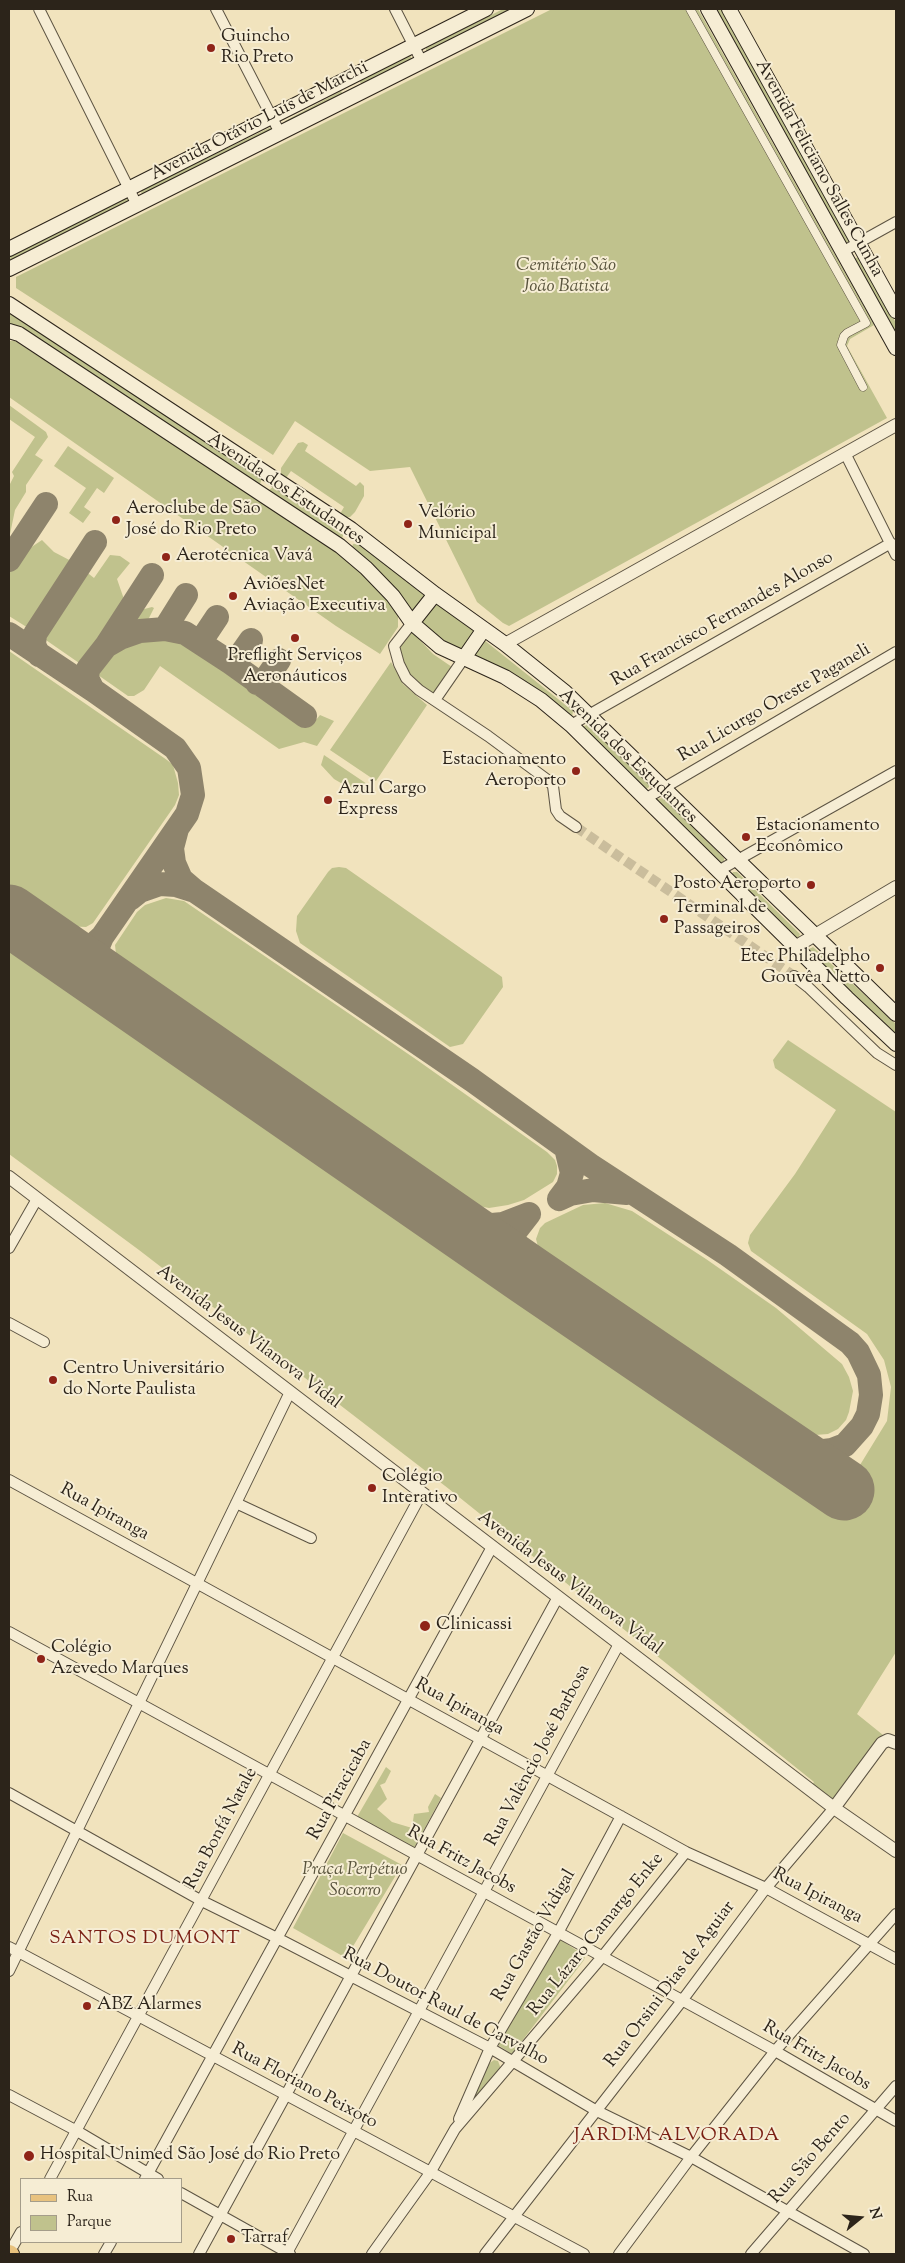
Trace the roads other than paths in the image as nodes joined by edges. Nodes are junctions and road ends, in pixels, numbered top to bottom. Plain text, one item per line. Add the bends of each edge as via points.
1 (39, 9) edge
2 (216, 9) edge
3 (396, 9) edge
4 (486, 9) edge
5 (528, 9) edge
6 (690, 9) edge
7 (708, 9) edge
8 (729, 9) edge
9 (414, 46) junction
10 (422, 62) junction
11 (350, 78) junction
12 (358, 94) junction
13 (272, 118) junction
14 (280, 133) junction
15 (129, 189) junction
16 (137, 205) junction
17 (896, 222) edge
18 (858, 243) junction
19 (9, 250) edge
20 (842, 252) junction
21 (9, 269) edge
22 (9, 304) edge
23 (896, 311) edge
24 (9, 331) edge
25 (895, 341) edge
26 (863, 388) dead end
27 (896, 425) edge
28 (845, 453) junction
29 (273, 476) junction
30 (260, 494) junction
31 (351, 529) junction
32 (891, 543) junction
33 (340, 546) junction
34 (896, 555) edge
35 (435, 594) junction
36 (412, 623) junction
37 (484, 629) junction
38 (505, 644) junction
39 (896, 652) edge
40 (464, 658) junction
41 (435, 700) junction
42 (589, 715) junction
43 (571, 726) junction
44 (896, 771) edge
45 (664, 788) junction
46 (644, 799) junction
47 (576, 827) tunnel mouth
48 (739, 859) junction
49 (718, 871) junction
50 (896, 887) edge
51 (815, 934) junction
52 (796, 947) junction
53 (794, 976) tunnel mouth
54 (896, 1014) edge
55 (896, 1044) edge
56 (896, 1065) edge
57 (9, 1177) edge
58 (38, 1199) junction
59 (9, 1248) edge
60 (9, 1323) edge
61 (44, 1342) dead end
62 (290, 1392) junction
63 (9, 1480) edge
64 (422, 1493) junction
65 (236, 1502) junction
66 (311, 1538) dead end
67 (492, 1547) junction
68 (197, 1583) junction
69 (558, 1597) junction
70 (9, 1632) edge
71 (619, 1644) junction
72 (334, 1658) junction
73 (410, 1699) junction
74 (139, 1703) junction
75 (481, 1738) junction
76 (892, 1741) edge
77 (270, 1775) junction
78 (548, 1775) junction
79 (9, 1793) edge
80 (834, 1808) junction
81 (345, 1816) junction
82 (621, 1816) junction
83 (76, 1832) junction
84 (896, 1851) edge
85 (686, 1852) junction
86 (417, 1856) junction
87 (766, 1888) junction
88 (484, 1892) junction
89 (202, 1901) junction
90 (896, 1914) edge
91 (558, 1933) junction
92 (279, 1939) junction
93 (870, 1944) junction
94 (13, 1950) edge
95 (602, 1957) junction
96 (896, 1959) edge
97 (9, 1971) edge
98 (351, 1976) junction
99 (681, 2002) junction
100 (418, 2010) junction
101 (139, 2017) junction
102 (490, 2048) junction
103 (775, 2051) junction
104 (213, 2056) junction
105 (514, 2061) junction
106 (896, 2086) edge
107 (9, 2095) edge
108 (286, 2096) junction
109 (875, 2109) junction
110 (597, 2111) junction
111 (896, 2121) edge
112 (455, 2129) junction
113 (77, 2131) junction
114 (353, 2132) junction
115 (691, 2158) junction
116 (430, 2173) junction
117 (147, 2176) edge
118 (51, 2178) edge
119 (182, 2194) edge
120 (787, 2211) junction
121 (220, 2216) junction
122 (514, 2216) junction
123 (20, 2234) edge
124 (110, 2243) edge
125 (10, 2253) edge
126 (104, 2254) edge
127 (199, 2254) edge
128 (288, 2254) edge
129 (372, 2254) edge
130 (485, 2254) edge
131 (584, 2254) edge
132 (619, 2254) edge
133 (751, 2254) edge
134 (864, 2254) edge

1 - 15 street
2 - 13 street
3 - 9 street
4 - 9 main road, Avenida Otávio Luís de Marchi
5 - 10 main road, Avenida Otávio Luís de Marchi
6 - 26 street via 866,322 847,333 841,345
7 - 20 main road, Avenida Feliciano Salles Cunha
8 - 18 main road, Avenida Feliciano Salles Cunha
9 - 10 street
9 - 11 main road, Avenida Otávio Luís de Marchi
10 - 12 main road, Avenida Otávio Luís de Marchi
11 - 12 main road
11 - 13 main road, Avenida Otávio Luís de Marchi
12 - 14 main road, Avenida Otávio Luís de Marchi
13 - 14 street
13 - 15 main road, Avenida Otávio Luís de Marchi
14 - 16 main road, Avenida Otávio Luís de Marchi
15 - 16 street
15 - 19 main road, Avenida Otávio Luís de Marchi
16 - 21 main road, Avenida Otávio Luís de Marchi
17 - 18 street
18 - 20 street
18 - 23 main road, Avenida Feliciano Salles Cunha
20 - 25 main road, Avenida Feliciano Salles Cunha
22 - 29 main road, Avenida dos Estudantes
24 - 30 main road, Avenida dos Estudantes via 19,334
27 - 28 street
28 - 32 street
28 - 38 street
29 - 30 main road
29 - 31 main road, Avenida dos Estudantes
30 - 33 main road, Avenida dos Estudantes
31 - 33 main road
31 - 35 main road, Avenida dos Estudantes
32 - 34 street
32 - 42 street, Rua Francisco Fernandes Alonso
33 - 36 main road, Avenida dos Estudantes via 393,596
35 - 36 main road
35 - 37 main road, Avenida dos Estudantes
36 - 40 main road, Avenida dos Estudantes via 440,647
36 - 41 street via 394,646 397,660 410,683
37 - 38 main road, Avenida dos Estudantes
37 - 40 main road
38 - 42 main road, Avenida dos Estudantes
39 - 45 street, Rua Licurgo Oreste Paganeli
40 - 41 street
40 - 43 main road, Avenida dos Estudantes via 505,677 541,700
41 - 47 street via 549,781 553,786 556,810
42 - 43 street, Rua Francisco Fernandes Alonso
42 - 45 main road, Avenida dos Estudantes
43 - 46 main road, Avenida dos Estudantes
44 - 48 street
45 - 46 street, Rua Licurgo Oreste Paganeli
45 - 48 main road, Avenida dos Estudantes
46 - 49 main road, Avenida dos Estudantes
48 - 49 street
48 - 51 main road, Avenida dos Estudantes
49 - 52 main road, Avenida dos Estudantes
50 - 51 street
51 - 52 street
51 - 54 main road, Avenida dos Estudantes
52 - 55 main road, Avenida dos Estudantes
53 - 56 street via 877,1053
57 - 58 street, Avenida Jesus Vilanova Vidal
58 - 59 street
58 - 62 street, Avenida Jesus Vilanova Vidal
60 - 61 street
62 - 64 street, Avenida Jesus Vilanova Vidal
62 - 65 street
63 - 68 street, Rua Ipiranga
64 - 67 street, Avenida Jesus Vilanova Vidal
64 - 72 street, Rua Bonfá Natale
65 - 66 street
65 - 68 street
67 - 69 street, Avenida Jesus Vilanova Vidal
67 - 73 street, Rua Piracicaba
68 - 72 street, Rua Ipiranga
68 - 74 street
69 - 71 street, Avenida Jesus Vilanova Vidal
69 - 75 street
70 - 74 street, Rua Fritz Jacobs
71 - 78 street, Rua Valêncio José Barbosa
71 - 80 street, Avenida Jesus Vilanova Vidal
72 - 73 street, Rua Ipiranga
72 - 77 street, Rua Bonfá Natale
73 - 75 street, Rua Ipiranga
73 - 81 street, Rua Piracicaba
74 - 77 street, Rua Fritz Jacobs
74 - 83 street
75 - 78 street, Rua Ipiranga
75 - 86 street
76 - 80 street, Rua Orsini Dias de Aguiar via 882,1743
77 - 81 street, Rua Fritz Jacobs
77 - 89 street, Rua Bonfá Natale
78 - 82 street, Rua Ipiranga
78 - 88 street, Rua Valêncio José Barbosa
79 - 83 street, Rua Doutor Raul de Carvalho
80 - 84 street, Avenida Jesus Vilanova Vidal
80 - 87 street, Rua Orsini Dias de Aguiar
81 - 86 street, Rua Fritz Jacobs
81 - 92 street, Rua Piracicaba
82 - 85 street, Rua Ipiranga
82 - 91 street, Rua Gastão Vidigal
83 - 89 street, Rua Doutor Raul de Carvalho
83 - 94 street
85 - 87 street, Rua Ipiranga
85 - 95 street, Rua Lázaro Camargo Enke
86 - 88 street, Rua Fritz Jacobs
86 - 98 street
87 - 93 street, Rua Ipiranga
87 - 99 street, Rua Orsini Dias de Aguiar
88 - 91 street, Rua Fritz Jacobs
88 - 100 street, Rua Valêncio José Barbosa
89 - 92 street, Rua Doutor Raul de Carvalho
89 - 101 street, Rua Bonfá Natale
90 - 93 street
91 - 95 street, Rua Fritz Jacobs
91 - 102 street, Rua Gastão Vidigal
92 - 98 street, Rua Doutor Raul de Carvalho
92 - 104 street, Rua Piracicaba
93 - 96 street, Rua Ipiranga
93 - 103 street
94 - 97 street
94 - 101 street, Rua Floriano Peixoto
95 - 99 street, Rua Fritz Jacobs
95 - 105 street, Rua Lázaro Camargo Enke
98 - 100 street, Rua Doutor Raul de Carvalho
98 - 108 street
99 - 103 street, Rua Fritz Jacobs
99 - 110 street, Rua Orsini Dias de Aguiar
100 - 102 street, Rua Doutor Raul de Carvalho
100 - 114 street, Rua Valêncio José Barbosa
101 - 104 street, Rua Floriano Peixoto
101 - 113 street, Rua Bonfá Natale
102 - 105 street, Rua Doutor Raul de Carvalho
102 - 112 street, Rua Gastão Vidigal
103 - 109 street, Rua Fritz Jacobs
103 - 115 street
104 - 108 street, Rua Floriano Peixoto
104 - 117 street, Rua Piracicaba
105 - 110 street, Rua Doutor Raul de Carvalho
105 - 112 street, Rua Lázaro Camargo Enke
106 - 109 street, Rua São Bento
107 - 113 street
108 - 114 street, Rua Floriano Peixoto
108 - 121 street
109 - 111 street, Rua Fritz Jacobs
109 - 120 street, Rua São Bento
110 - 115 street, Rua Doutor Raul de Carvalho
110 - 122 street, Rua Orsini Dias de Aguiar
112 - 116 street, Rua Lázaro Camargo Enke
113 - 117 street
113 - 118 street, Rua Bonfá Natale
114 - 116 street, Rua Floriano Peixoto
114 - 128 street, Rua Valêncio José Barbosa
115 - 120 street, Rua Doutor Raul de Carvalho
115 - 132 street
116 - 122 street, Rua Floriano Peixoto
116 - 129 street, Rua Lázaro Camargo Enke
119 - 121 street
120 - 133 street, Rua São Bento
120 - 134 street, Rua Doutor Raul de Carvalho
121 - 127 street
121 - 128 street
122 - 130 street, Rua Orsini Dias de Aguiar
122 - 131 street, Rua Floriano Peixoto
123 - 125 street
124 - 126 street

